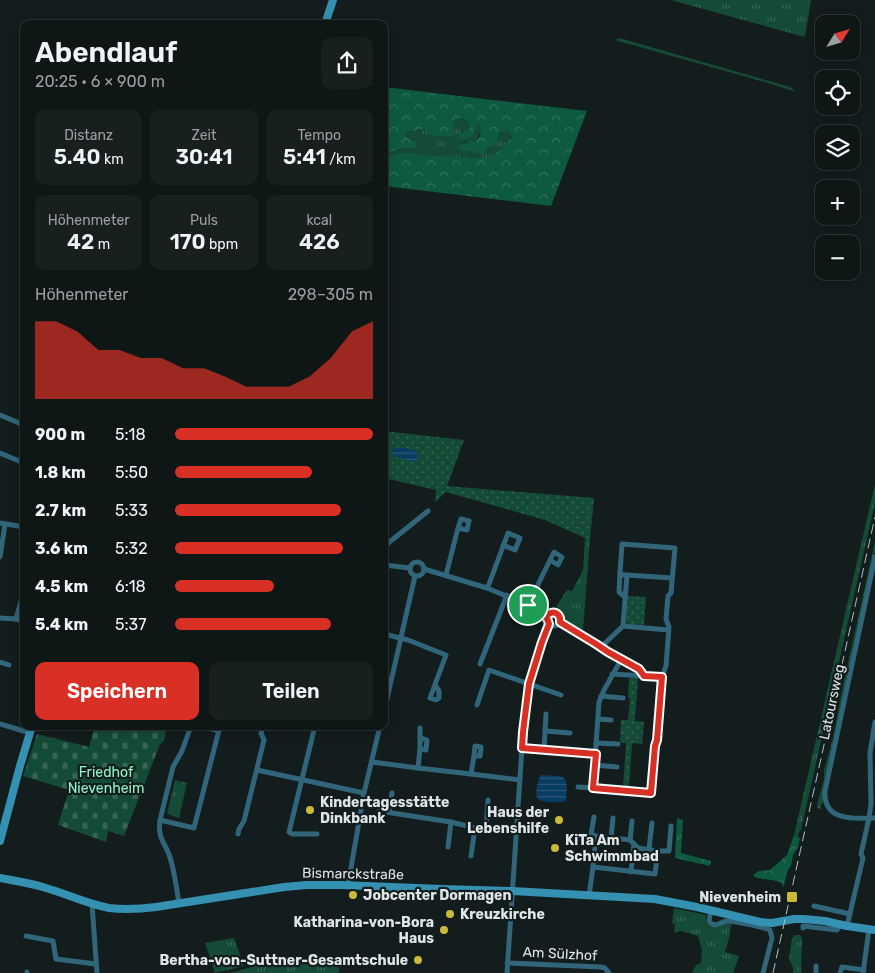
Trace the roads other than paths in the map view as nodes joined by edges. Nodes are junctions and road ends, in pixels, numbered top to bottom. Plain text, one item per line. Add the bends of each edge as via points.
1 (333, 0) edge
2 (327, 20) edge
3 (0, 415) edge
4 (20, 423) edge
5 (0, 453) edge
6 (20, 461) edge
7 (428, 511) dead end
8 (3, 524) edge
9 (20, 526) edge
10 (458, 528) dead end
11 (388, 543) edge
12 (1, 545) edge
13 (503, 545) dead end
14 (0, 556) edge
15 (875, 557) edge
16 (550, 560) dead end
17 (388, 565) edge
18 (410, 568) junction
19 (423, 571) junction
20 (620, 573) junction
21 (445, 575) junction
22 (627, 575) junction
23 (415, 576) junction
24 (672, 578) junction
25 (487, 588) junction
26 (507, 595) junction
27 (626, 598) junction
28 (20, 604) edge
29 (528, 605) junction
30 (0, 618) edge
31 (16, 619) junction
32 (20, 620) edge
33 (549, 621) junction
34 (560, 622) junction
35 (623, 626) junction
36 (668, 630) junction
37 (388, 635) edge
38 (401, 639) junction
39 (601, 647) junction
40 (621, 660) junction
41 (0, 662) edge
42 (9, 664) dead end
43 (480, 664) dead end
44 (612, 674) junction
45 (644, 676) junction
46 (662, 677) junction
47 (529, 684) junction
48 (434, 685) dead end
49 (388, 695) edge
50 (561, 695) dead end
51 (601, 696) junction
52 (623, 698) dead end
53 (477, 705) dead end
54 (546, 714) dead end
55 (598, 719) junction
56 (610, 720) dead end
57 (875, 722) edge
58 (0, 724) edge
59 (20, 728) edge
60 (420, 728) dead end
61 (31, 730) edge
62 (190, 730) edge
63 (218, 730) edge
64 (262, 730) edge
65 (314, 730) edge
66 (379, 730) edge
67 (544, 731) junction
68 (570, 733) dead end
69 (596, 743) junction
70 (618, 744) dead end
71 (522, 748) junction
72 (544, 750) junction
73 (596, 754) junction
74 (474, 756) dead end
75 (372, 762) junction
76 (595, 765) junction
77 (617, 767) dead end
78 (418, 768) junction
79 (257, 770) junction
80 (471, 774) junction
81 (302, 779) junction
82 (520, 780) junction
83 (578, 787) dead end
84 (593, 788) junction
85 (364, 793) junction
86 (392, 793) dead end
87 (488, 800) dead end
88 (379, 811) dead end
89 (389, 812) junction
90 (594, 817) dead end
91 (613, 818) dead end
92 (872, 818) edge
93 (160, 820) junction
94 (632, 820) dead end
95 (451, 822) junction
96 (652, 823) dead end
97 (671, 826) dead end
98 (475, 828) junction
99 (486, 829) junction
100 (516, 832) junction
101 (238, 834) dead end
102 (317, 834) dead end
103 (596, 836) junction
104 (611, 838) junction
105 (0, 841) edge
106 (632, 842) junction
107 (448, 847) dead end
108 (649, 849) junction
109 (658, 850) junction
110 (471, 856) dead end
111 (593, 867) junction
112 (631, 872) junction
113 (0, 878) edge
114 (348, 885) junction
115 (512, 891) junction
116 (589, 896) junction
117 (92, 904) junction
118 (179, 904) junction
119 (814, 906) dead end
120 (711, 910) junction
121 (850, 914) junction
122 (844, 926) junction
123 (803, 928) dead end
124 (872, 929) edge
125 (26, 936) dead end
126 (508, 963) junction
127 (96, 964) junction
128 (816, 966) dead end
129 (864, 971) edge
130 (97, 973) edge
131 (507, 973) edge
132 (609, 973) edge
133 (763, 973) edge
134 (816, 973) edge
135 (840, 973) edge

1 - 2 street
3 - 4 street
5 - 6 street
7 - 11 street
8 - 9 street
8 - 12 street
10 - 21 street
12 - 14 street
13 - 25 street
15 - 92 street, Latoursweg via 824,799 827,808 836,815
16 - 29 street
17 - 18 street
18 - 19 street via 416,562 422,565
18 - 23 street
19 - 21 street
19 - 23 street
20 - 22 street
20 - 24 street via 622,544 675,548
20 - 27 street via 619,592
21 - 25 street
22 - 24 street
22 - 27 street
23 - 38 street
24 - 36 street via 666,619
25 - 26 street
26 - 29 street
26 - 43 street
27 - 35 street
28 - 31 street
29 - 33 street
30 - 31 street
31 - 32 street
33 - 34 street via 557,625
33 - 34 street via 553,612 558,614
33 - 47 street
34 - 39 street
35 - 36 street
35 - 39 street
36 - 46 street via 666,666
37 - 38 street
38 - 48 street via 446,656
38 - 49 street
39 - 40 street
40 - 44 street
40 - 45 street via 639,669
41 - 42 street
44 - 45 street
44 - 51 street
45 - 46 street
46 - 84 street via 651,793
47 - 50 street
47 - 53 street via 489,670
47 - 71 street
51 - 52 street
51 - 55 street
54 - 67 street
55 - 56 street
55 - 69 street
57 - 92 street via 870,753
58 - 59 street
60 - 78 street
61 - 105 street
62 - 93 street via 173,767
63 - 93 street via 194,828
64 - 79 street via 264,740
65 - 81 street
66 - 75 street
67 - 68 street
67 - 72 street
69 - 70 street
69 - 73 street
71 - 72 street
71 - 82 street
72 - 73 street
73 - 76 street
74 - 80 street
75 - 78 street
75 - 85 street
76 - 77 street
76 - 84 street
78 - 80 street
79 - 81 street
79 - 101 street
80 - 82 street
81 - 85 street
81 - 102 street via 289,832
82 - 100 street
83 - 84 street
85 - 114 street
86 - 89 street
87 - 99 street
88 - 89 street
89 - 95 street
90 - 103 street via 591,835
91 - 104 street
92 - 121 street via 861,854 863,858
93 - 118 street via 160,835 171,860
94 - 106 street
95 - 98 street
95 - 107 street
96 - 108 street
97 - 109 street via 669,851
98 - 99 street
98 - 110 street
99 - 100 street
100 - 115 street
103 - 104 street
103 - 111 street
104 - 106 street
106 - 108 street via 638,848
106 - 112 street
108 - 109 street
109 - 112 street via 655,874
111 - 112 street
111 - 116 street
113 - 117 street, Bismarckstraße via 48,888
114 - 115 street, Bismarckstraße
114 - 118 street, Bismarckstraße via 284,887
115 - 116 street, Bismarckstraße
115 - 126 street
116 - 120 street, Bismarckstraße via 655,899
117 - 118 street, Bismarckstraße via 136,909
117 - 127 street
119 - 121 street
120 - 122 street, Bismarckstraße via 760,922 804,919
120 - 133 street via 711,924 730,920 772,932
121 - 122 street
122 - 123 street via 837,930
122 - 124 street, Bismarckstraße
124 - 129 street
125 - 127 street via 53,941 56,959
126 - 131 street
126 - 132 street, Am Sülzhof via 601,967
127 - 130 street
128 - 134 street
129 - 135 street via 842,967

